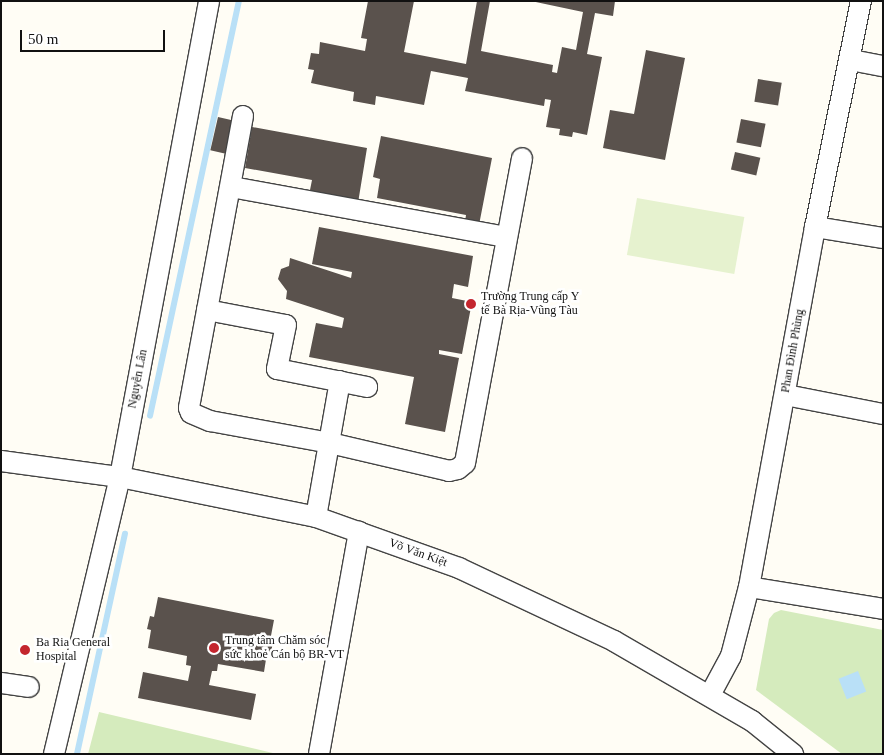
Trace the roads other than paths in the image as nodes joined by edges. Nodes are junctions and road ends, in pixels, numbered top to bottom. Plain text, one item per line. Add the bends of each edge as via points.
1 (209, 1) edge
2 (861, 1) edge
3 (851, 60) junction
4 (883, 66) edge
5 (243, 116) dead end
6 (522, 158) dead end
7 (231, 187) junction
8 (815, 227) junction
9 (507, 237) junction
10 (883, 238) edge
11 (207, 310) junction
12 (340, 381) junction
13 (367, 386) dead end
14 (786, 395) junction
15 (883, 414) edge
16 (330, 443) junction
17 (1, 461) edge
18 (120, 477) junction
19 (316, 517) junction
20 (359, 532) junction
21 (749, 587) junction
22 (883, 609) edge
23 (1, 683) edge
24 (29, 687) dead end
25 (710, 695) junction
26 (54, 754) edge
27 (319, 754) edge
28 (793, 754) edge

1 - 18 street, Nguyễn Lân
2 - 3 street, Phan Đình Phùng
3 - 4 street
3 - 8 street, Phan Đình Phùng
5 - 7 street
6 - 9 street
7 - 9 street
7 - 11 street
8 - 10 street
8 - 14 street, Phan Đình Phùng
9 - 16 street via 464,463 449,471
11 - 12 street via 286,325 277,369
11 - 16 street via 190,413 210,422
12 - 13 street
12 - 16 street
14 - 15 street
14 - 21 street, Phan Đình Phùng
16 - 19 street
17 - 18 street, Võ Văn Kiệt
18 - 19 street, Võ Văn Kiệt
18 - 26 street, Nguyễn Lân
19 - 20 street, Võ Văn Kiệt
20 - 25 street, Võ Văn Kiệt via 459,568 614,641
20 - 27 street
21 - 22 street
21 - 25 street, Phan Đình Phùng via 731,656
23 - 24 street
25 - 28 street, Võ Văn Kiệt via 752,721

